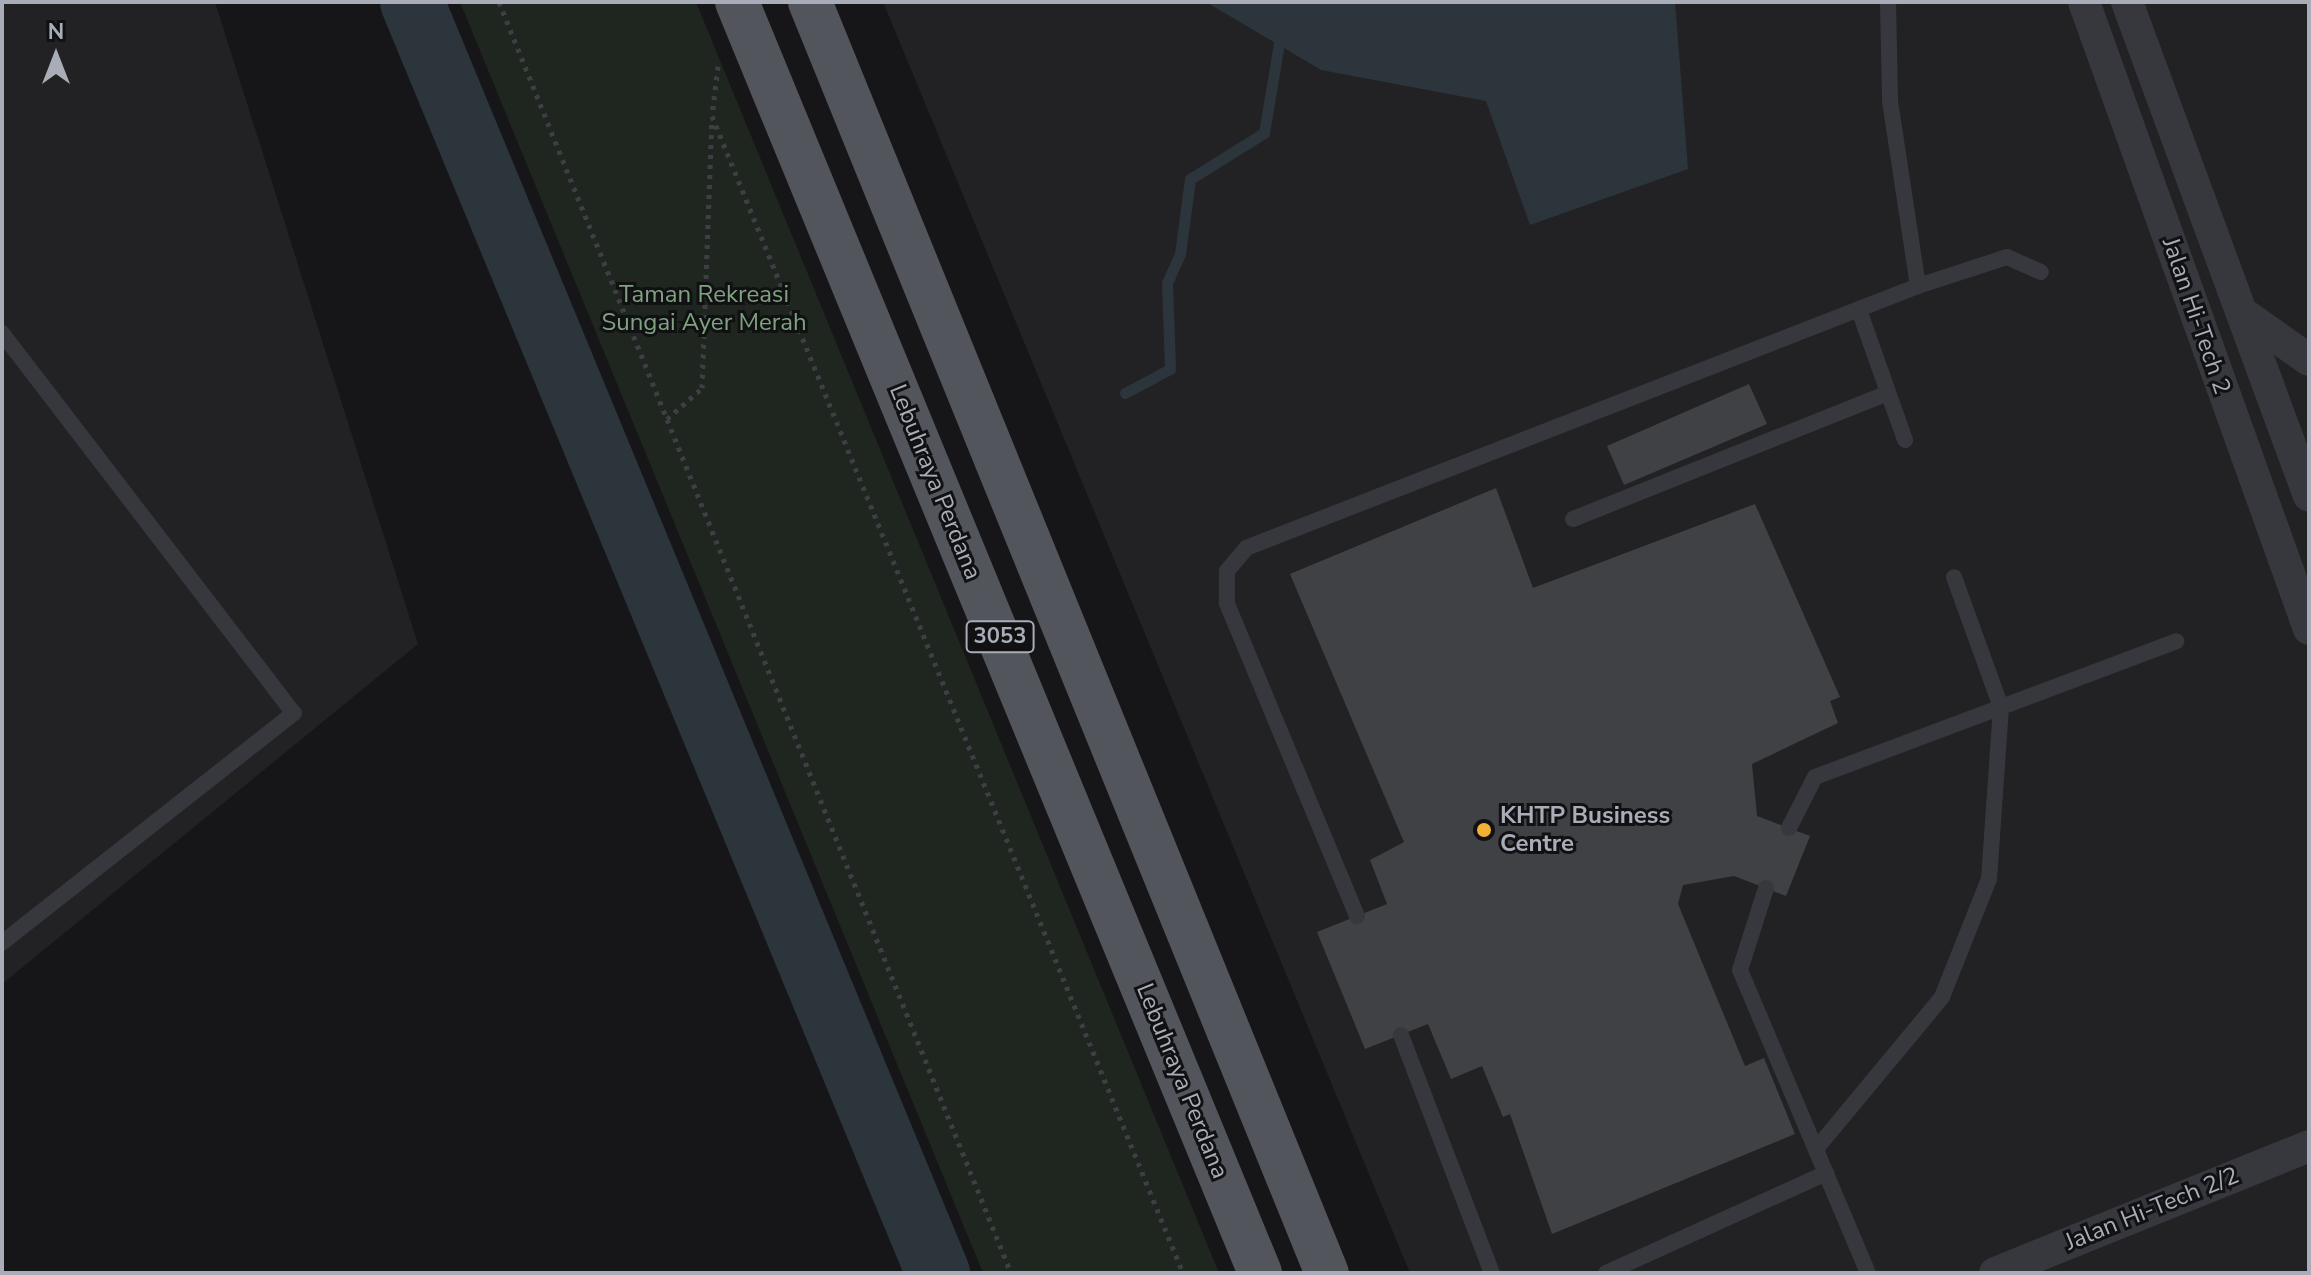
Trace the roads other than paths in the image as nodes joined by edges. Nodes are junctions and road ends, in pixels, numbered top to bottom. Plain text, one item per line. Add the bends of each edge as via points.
1 (737, 2) edge
2 (810, 2) edge
3 (1888, 2) edge
4 (2084, 2) edge
5 (2127, 2) edge
6 (2041, 272) dead end
7 (1918, 286) junction
8 (1859, 310) junction
9 (2244, 314) junction
10 (2, 333) edge
11 (2309, 360) edge
12 (1888, 393) junction
13 (1905, 440) dead end
14 (2300, 449) edge
15 (2250, 470) junction
16 (2309, 496) edge
17 (1573, 519) dead end
18 (1954, 577) dead end
19 (2309, 629) edge
20 (2176, 641) dead end
21 (2001, 707) junction
22 (1789, 828) dead end
23 (1766, 888) dead end
24 (1357, 916) dead end
25 (2, 943) edge
26 (1401, 1035) dead end
27 (2309, 1146) edge
28 (1816, 1149) junction
29 (1826, 1173) junction
30 (1260, 1273) edge
31 (1327, 1273) edge
32 (1492, 1273) edge
33 (1606, 1273) edge
34 (1868, 1273) edge
35 (1995, 1273) edge

1 - 30 main road, Lebuhraya Perdana / 3053
2 - 31 main road, 3053
3 - 7 lane via 1890,101
4 - 15 street, Jalan Hi-Tech 2
5 - 9 street, Jalan Hi-Tech 2
6 - 7 lane via 2007,257
7 - 8 lane
8 - 12 lane
8 - 24 lane via 1246,548 1227,571 1227,603
9 - 11 street
9 - 14 street, Jalan Hi-Tech 2
10 - 25 lane via 294,713
12 - 13 lane
12 - 17 lane
14 - 15 street
14 - 16 street, Jalan Hi-Tech 2
15 - 19 street, Jalan Hi-Tech 2
18 - 21 lane
20 - 21 lane
21 - 22 lane via 1815,777
21 - 28 lane via 1989,879 1963,952 1942,997
23 - 28 lane via 1740,970
26 - 32 lane
27 - 35 street, Jalan Hi-Tech 2/2
28 - 29 lane
29 - 33 lane
29 - 34 lane

